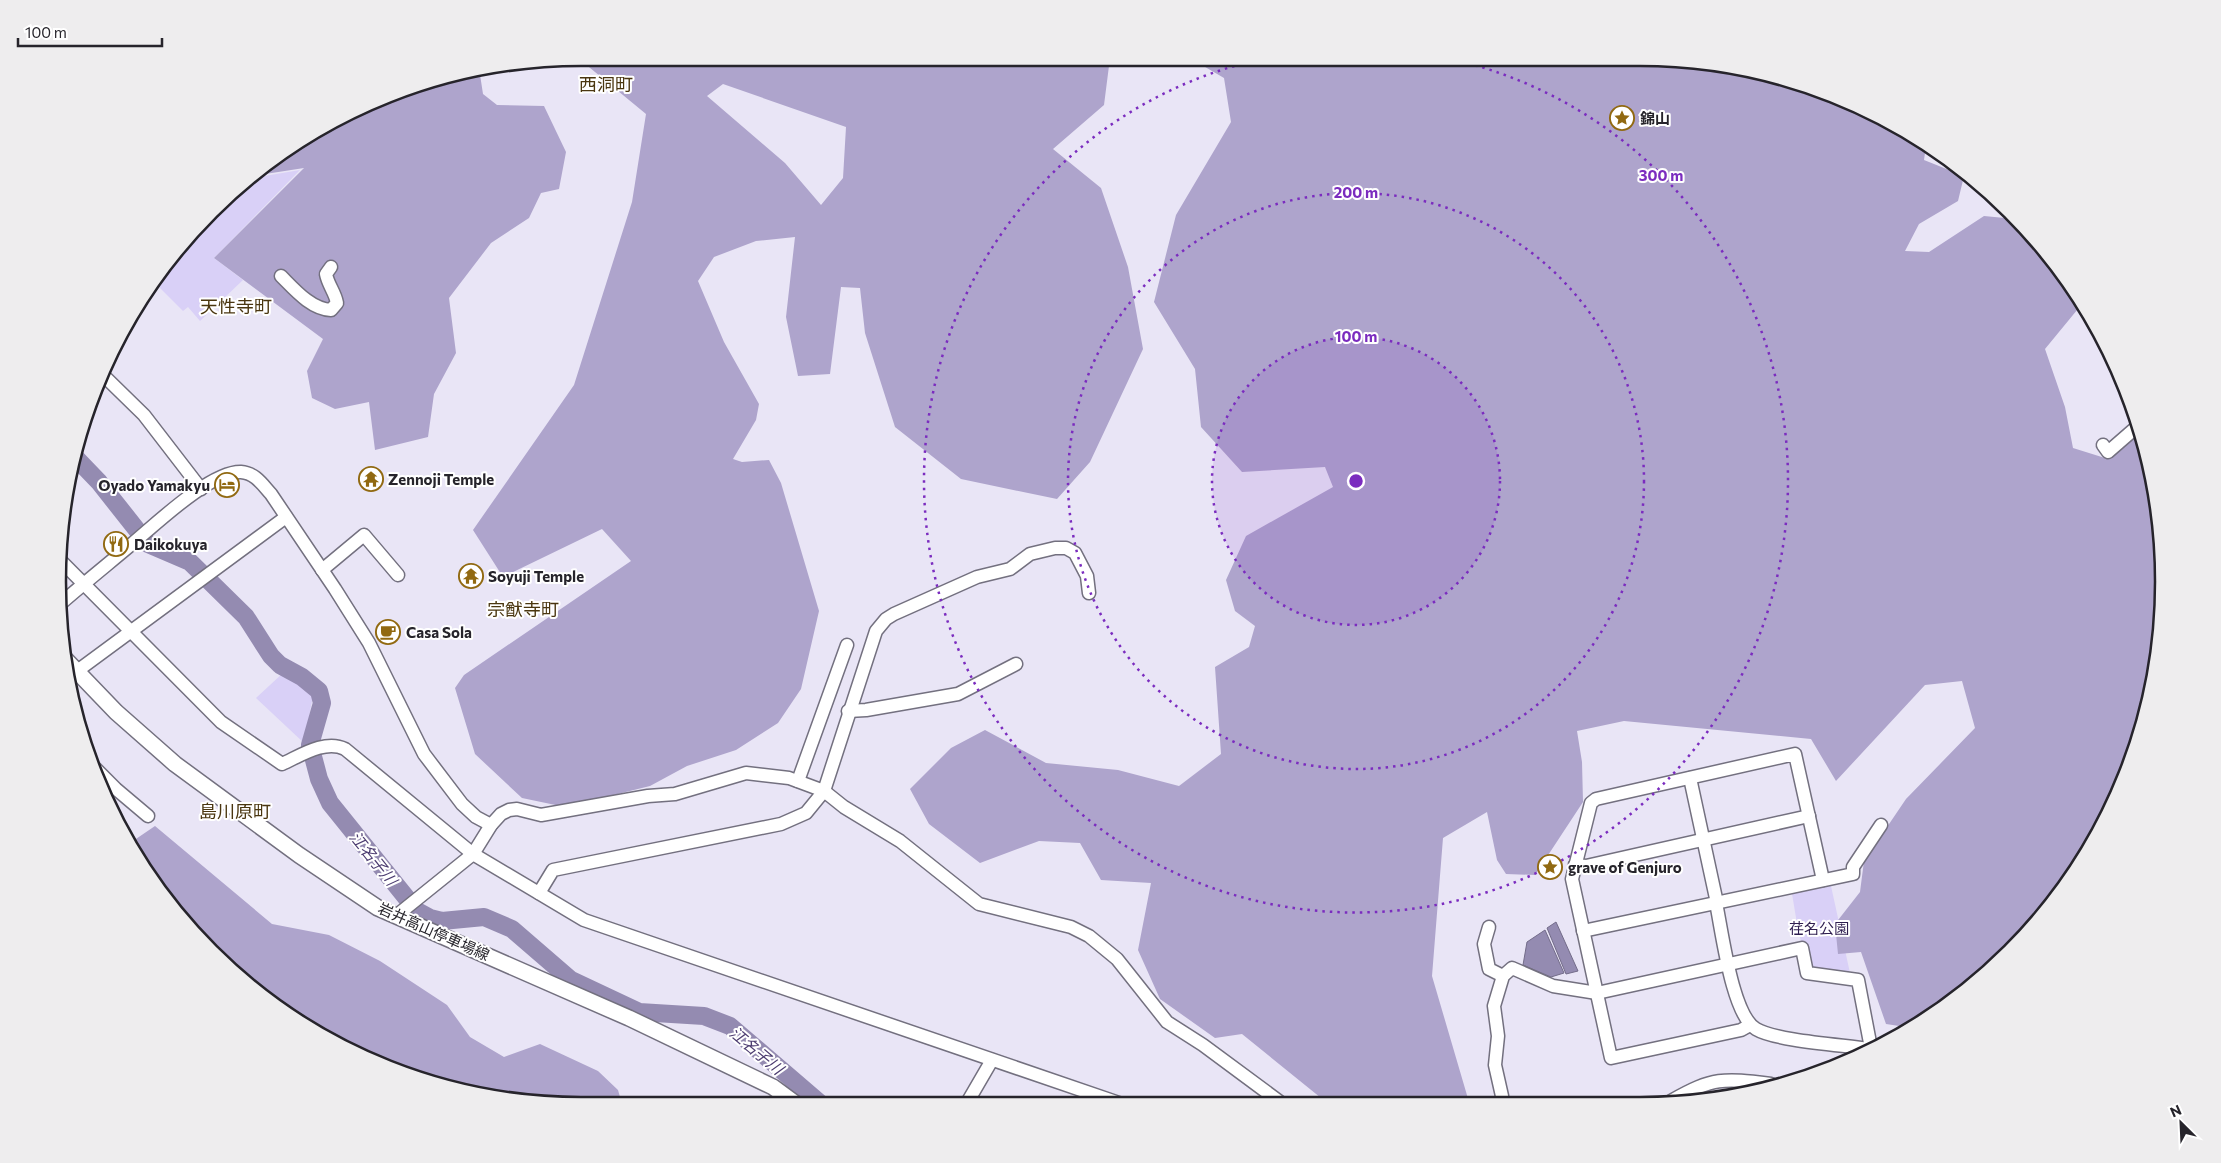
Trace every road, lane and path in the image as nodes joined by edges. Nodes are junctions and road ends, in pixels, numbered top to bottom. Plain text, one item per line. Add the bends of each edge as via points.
1 (330, 267) dead end
2 (281, 276) dead end
3 (107, 380) edge
4 (2132, 431) edge
5 (2103, 445) dead end
6 (201, 489) junction
7 (286, 518) junction
8 (66, 566) edge
9 (322, 570) junction
10 (398, 575) dead end
11 (84, 584) junction
12 (1089, 593) dead end
13 (66, 598) edge
14 (130, 630) junction
15 (847, 645) dead end
16 (1016, 664) dead end
17 (75, 672) edge
18 (75, 677) edge
19 (848, 711) junction
20 (104, 777) edge
21 (1690, 778) junction
22 (798, 781) junction
23 (824, 791) junction
24 (148, 816) dead end
25 (1809, 816) junction
26 (490, 825) junction
27 (1881, 825) dead end
28 (1704, 840) junction
29 (473, 854) junction
30 (1575, 865) junction
31 (1823, 880) junction
32 (539, 893) junction
33 (1717, 903) junction
34 (407, 908) junction
35 (1489, 928) dead end
36 (1583, 931) junction
37 (1729, 965) junction
38 (1503, 976) junction
39 (1597, 993) junction
40 (1750, 1025) junction
41 (1869, 1043) edge
42 (1861, 1047) edge
43 (992, 1060) junction
44 (1757, 1083) edge
45 (1682, 1095) edge
46 (787, 1097) edge
47 (970, 1097) edge
48 (1101, 1097) edge
49 (1273, 1097) edge
50 (1502, 1097) edge

1 - 2 street via 326,274 328,285 337,303 331,310 323,310 302,297
3 - 6 street via 144,415
4 - 5 street via 2108,452
6 - 7 street via 225,476 247,473 257,478 271,494
6 - 11 street
7 - 9 street
7 - 14 street
8 - 11 street
9 - 10 street via 364,535
9 - 26 street via 369,643 424,754 462,804 476,818
11 - 13 street
11 - 14 street
12 - 19 street via 1087,576 1075,553 1066,548 1055,548 1030,554 1010,568 978,577 894,614 876,631
14 - 17 street
14 - 29 street via 221,722 282,764 319,749 336,745 345,749
15 - 22 street
16 - 19 street via 958,694
18 - 34 main road, 岩井高山停車場線 via 182,770 336,880 378,908
19 - 23 street
20 - 24 street
21 - 25 street via 1795,754
21 - 28 street
21 - 30 street via 1592,801
22 - 23 street
22 - 26 street via 746,773 680,793 540,815 514,809 501,814
23 - 32 street via 810,810 792,821 553,870
23 - 49 street via 900,841 979,904 1070,927 1089,936 1117,959 1167,1022
25 - 28 street
25 - 31 street
26 - 29 street
27 - 31 street via 1852,868 1853,874
28 - 30 street via 1586,866
28 - 33 street
29 - 32 street
29 - 34 street
30 - 36 street via 1572,879
31 - 33 street
32 - 43 street via 584,920
33 - 36 street
33 - 37 street
34 - 46 main road, 岩井高山停車場線 via 774,1087
35 - 38 street via 1484,944 1489,969
36 - 39 street
37 - 39 street
37 - 40 street via 1738,1004
37 - 41 street via 1802,948 1807,973 1858,980
38 - 39 street via 1512,968 1553,986
38 - 50 street via 1494,1012 1498,1036 1494,1065
39 - 40 street via 1612,1058 1741,1030
40 - 42 street via 1770,1035
43 - 47 street
43 - 48 street
44 - 45 street via 1720,1080 1700,1085

